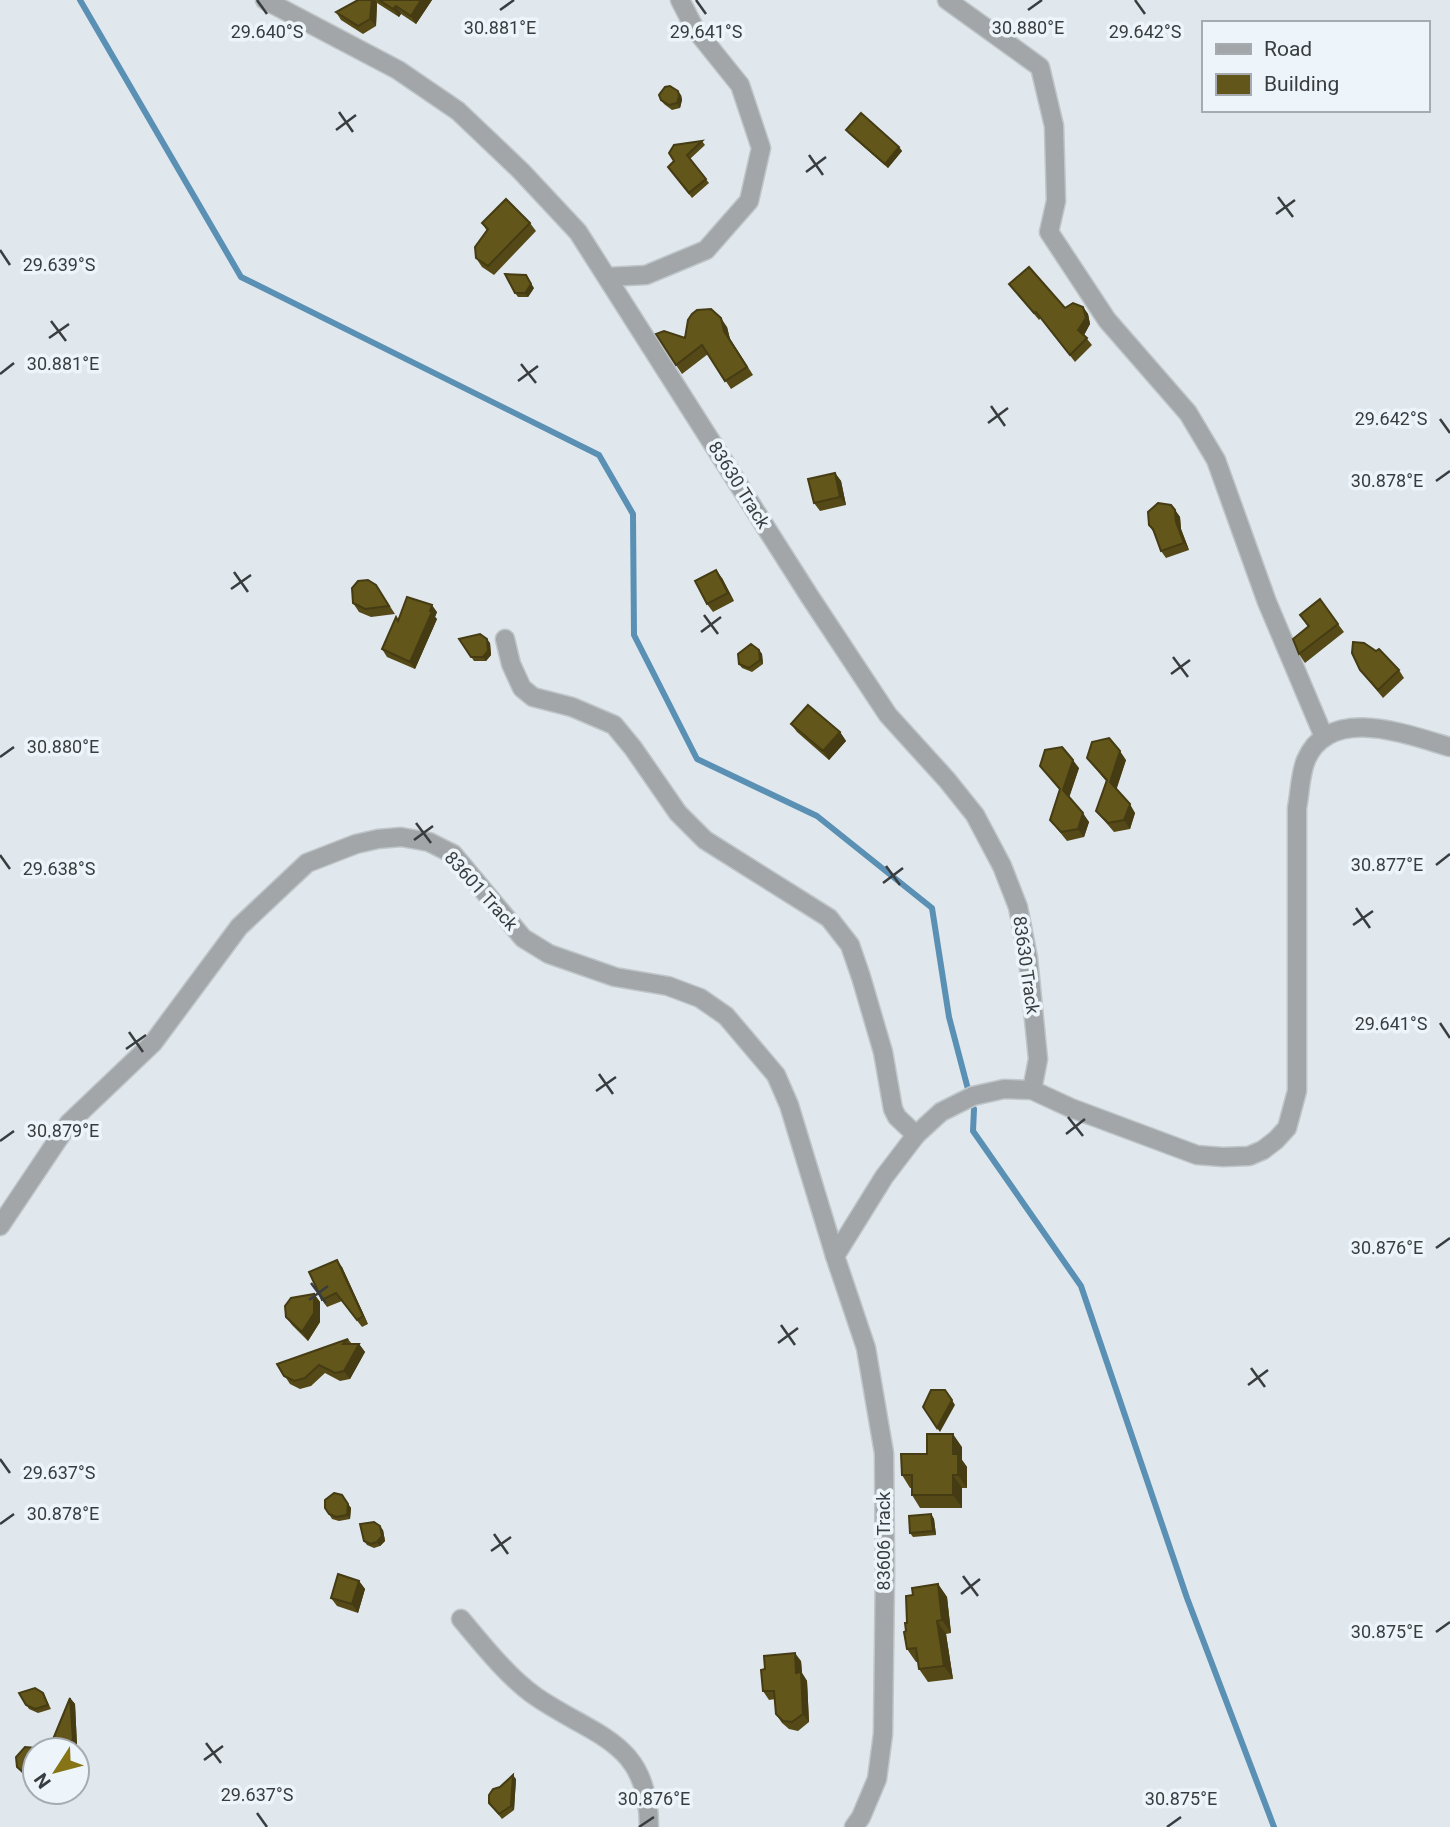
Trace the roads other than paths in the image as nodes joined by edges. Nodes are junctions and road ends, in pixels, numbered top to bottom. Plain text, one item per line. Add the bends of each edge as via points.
1 (265, 0) edge
2 (680, 0) edge
3 (947, 0) edge
4 (607, 277) junction
5 (505, 639) dead end
6 (1324, 737) junction
7 (1450, 747) edge
8 (1032, 1090) junction
9 (916, 1135) junction
10 (0, 1226) edge
11 (835, 1256) junction
12 (461, 1619) dead end
13 (649, 1827) edge
14 (854, 1827) edge

1 - 4 street, 83630 Track via 398,69 458,111 578,232
2 - 4 street via 695,29 740,85 761,148 749,201 706,250 646,275
3 - 6 street via 1040,67 1054,126 1056,201 1049,232 1107,320 1188,413 1216,460 1267,602
4 - 8 street, 83630 Track via 888,715 975,815 1002,866 1018,907 1028,958 1038,1059
5 - 9 street via 522,688 533,697 572,706 614,725 678,813 705,840 830,918 850,945 861,976 883,1052 893,1110
6 - 7 street via 1353,726
6 - 8 street via 1304,762 1297,808 1298,1064 1297,1091 1287,1128 1249,1156 1198,1155
8 - 9 street via 1004,1089 974,1096 941,1112
9 - 11 street
10 - 11 street, 83601 Track via 69,1123 153,1043 239,927 307,863 356,844 401,837 429,842 453,854 523,938 549,954 615,977 668,986 700,998 726,1016 776,1075
11 - 14 street, 83606 Track via 866,1348 884,1453 883,1734 877,1779
12 - 13 street via 533,1695 599,1731 626,1754 647,1794

